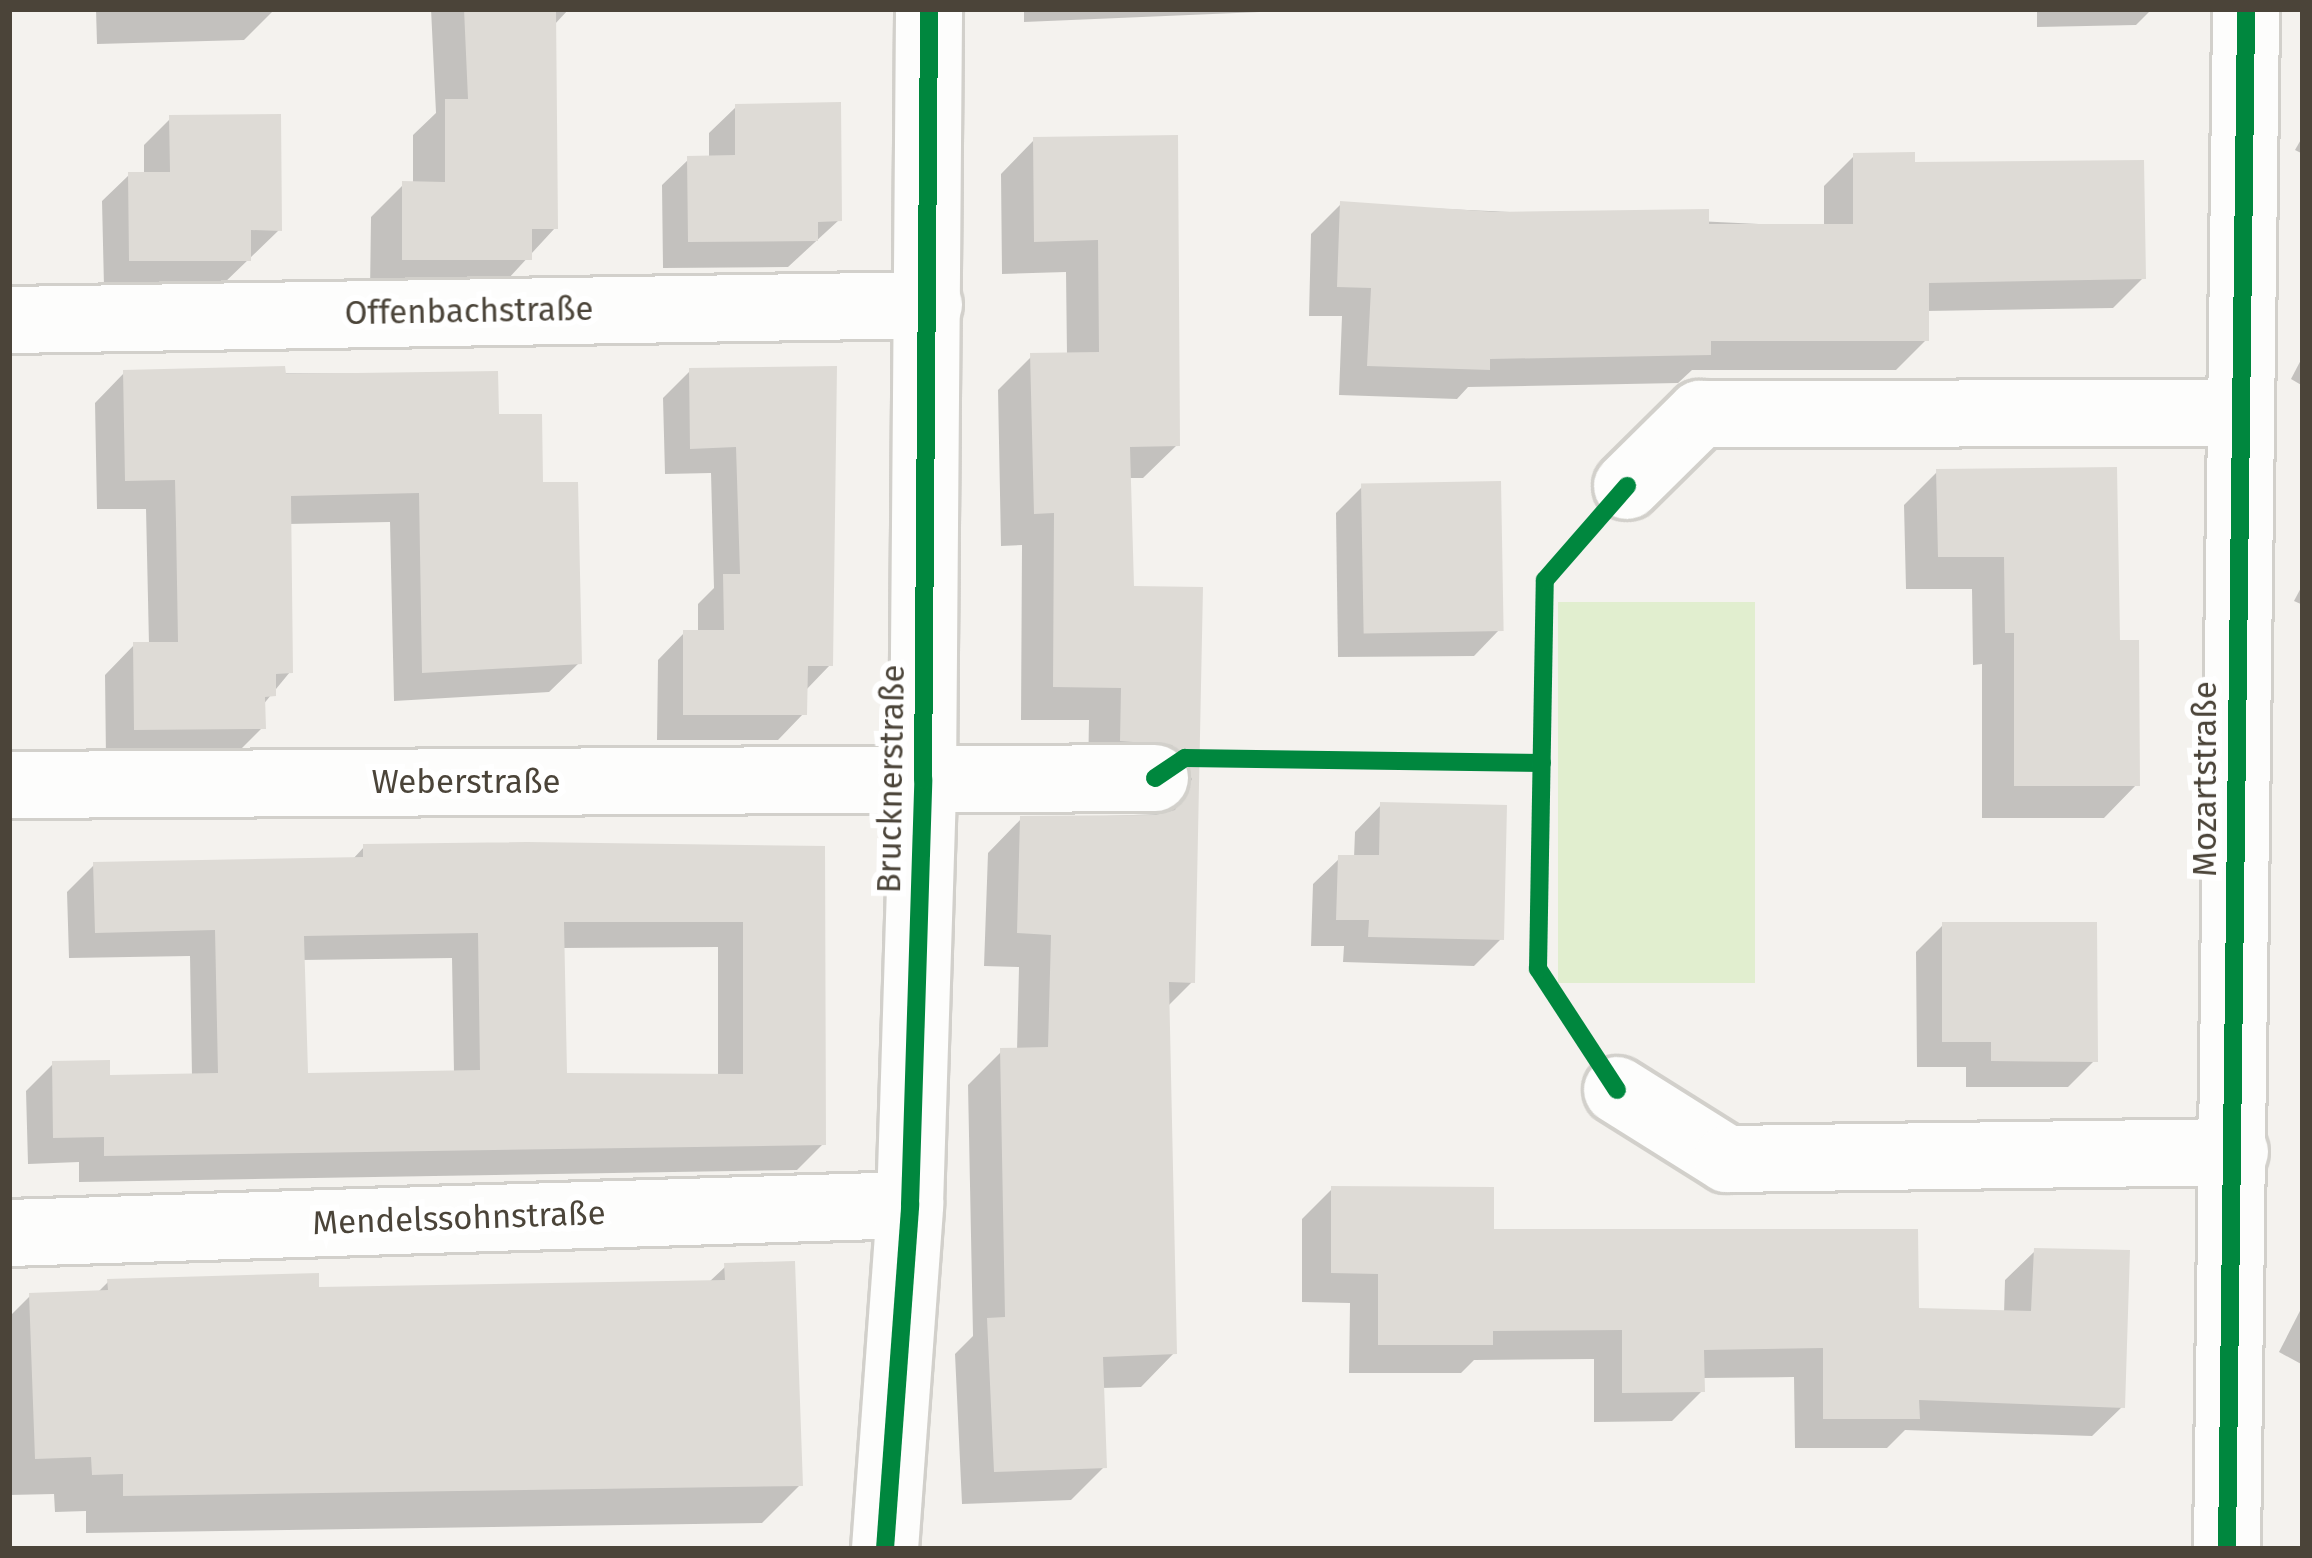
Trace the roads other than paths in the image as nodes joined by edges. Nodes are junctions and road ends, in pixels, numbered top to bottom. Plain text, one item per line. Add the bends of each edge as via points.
1 (928, 9) edge
2 (2246, 9) edge
3 (929, 305) junction
4 (9, 320) edge
5 (2237, 412) junction
6 (1627, 486) dead end
7 (1155, 778) dead end
8 (923, 780) junction
9 (9, 785) edge
10 (1617, 1090) dead end
11 (2235, 1152) junction
12 (910, 1205) junction
13 (9, 1233) edge
14 (885, 1549) edge
15 (2227, 1549) edge

1 - 3 street, Brucknerstraße
2 - 5 street, Mozartstraße
3 - 4 street, Offenbachstraße
3 - 8 street, Brucknerstraße
5 - 6 street via 1700,415
5 - 11 street, Mozartstraße
7 - 8 street, Weberstraße
8 - 9 street, Weberstraße
8 - 12 street, Brucknerstraße
10 - 11 street via 1727,1159
11 - 15 street, Mozartstraße
12 - 13 street, Mendelssohnstraße
12 - 14 street, Brucknerstraße

